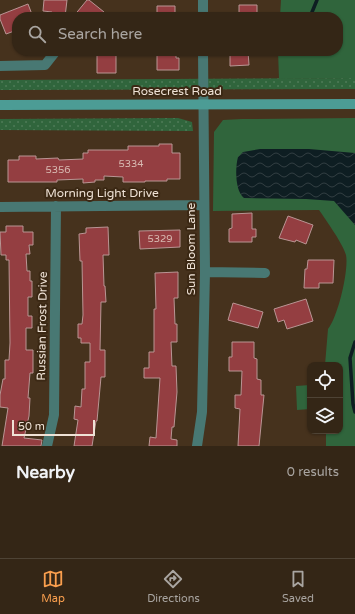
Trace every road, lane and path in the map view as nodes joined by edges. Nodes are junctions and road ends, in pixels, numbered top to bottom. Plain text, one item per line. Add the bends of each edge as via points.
1 (203, 0) edge
2 (203, 12) edge
3 (52, 56) edge
4 (203, 56) edge
5 (0, 66) edge
6 (204, 104) junction
7 (355, 104) edge
8 (0, 105) edge
9 (56, 206) junction
10 (204, 206) junction
11 (0, 207) edge
12 (204, 272) junction
13 (265, 274) dead end
14 (47, 446) edge
15 (197, 446) edge

1 - 2 street
3 - 5 street via 45,65
4 - 6 street, Sun Bloom Lane
6 - 7 main road, Rosecrest Road
6 - 8 main road, Rosecrest Road
6 - 10 street, Sun Bloom Lane
9 - 10 street, Morning Light Drive
9 - 11 street, Morning Light Drive
9 - 14 street, Russian Frost Drive via 54,415
10 - 12 street, Sun Bloom Lane
12 - 13 street
12 - 15 street, Sun Bloom Lane via 202,412

